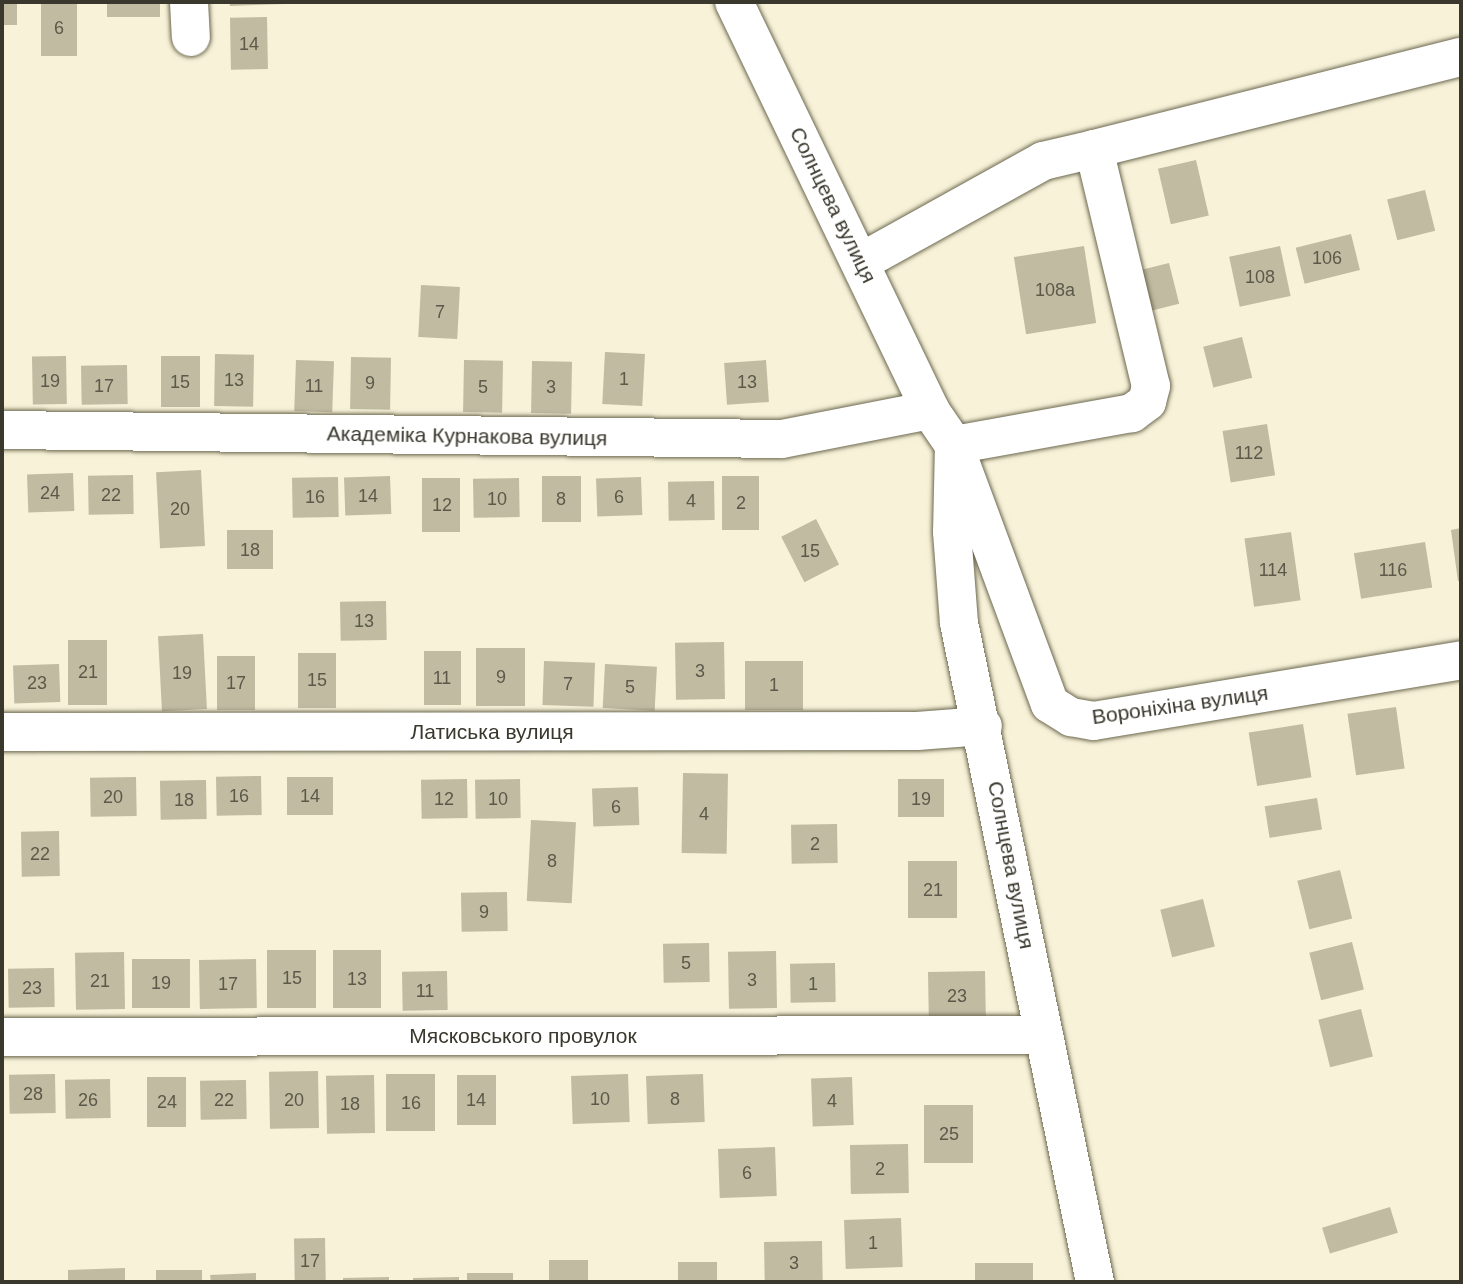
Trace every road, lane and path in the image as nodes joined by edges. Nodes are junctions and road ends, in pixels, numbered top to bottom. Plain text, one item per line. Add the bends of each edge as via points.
1 (734, 2) edge
2 (1461, 57) edge
3 (1094, 149) junction
4 (861, 262) junction
5 (930, 410) junction
6 (2, 430) edge
7 (954, 445) junction
8 (1461, 660) edge
9 (983, 726) junction
10 (2, 732) edge
11 (1044, 1035) junction
12 (2, 1037) edge
13 (1095, 1282) edge

1 - 4 street, Солнцева вулиця
2 - 3 street
3 - 4 street via 1043,161
3 - 7 street via 1151,386 1147,402 1132,413
4 - 5 street, Солнцева вулиця
5 - 6 street, Академіка Курнакова вулиця via 782,439
5 - 7 street, Вороніхіна вулиця
7 - 8 street, Вороніхіна вулиця via 1050,704 1071,717 1094,721
7 - 9 street, Солнцева вулиця via 952,532 959,623
9 - 10 street, Латиська вулиця via 917,731
9 - 11 street, Солнцева вулиця
11 - 12 street, Мясковського провулок
11 - 13 street, Солнцева вулиця

